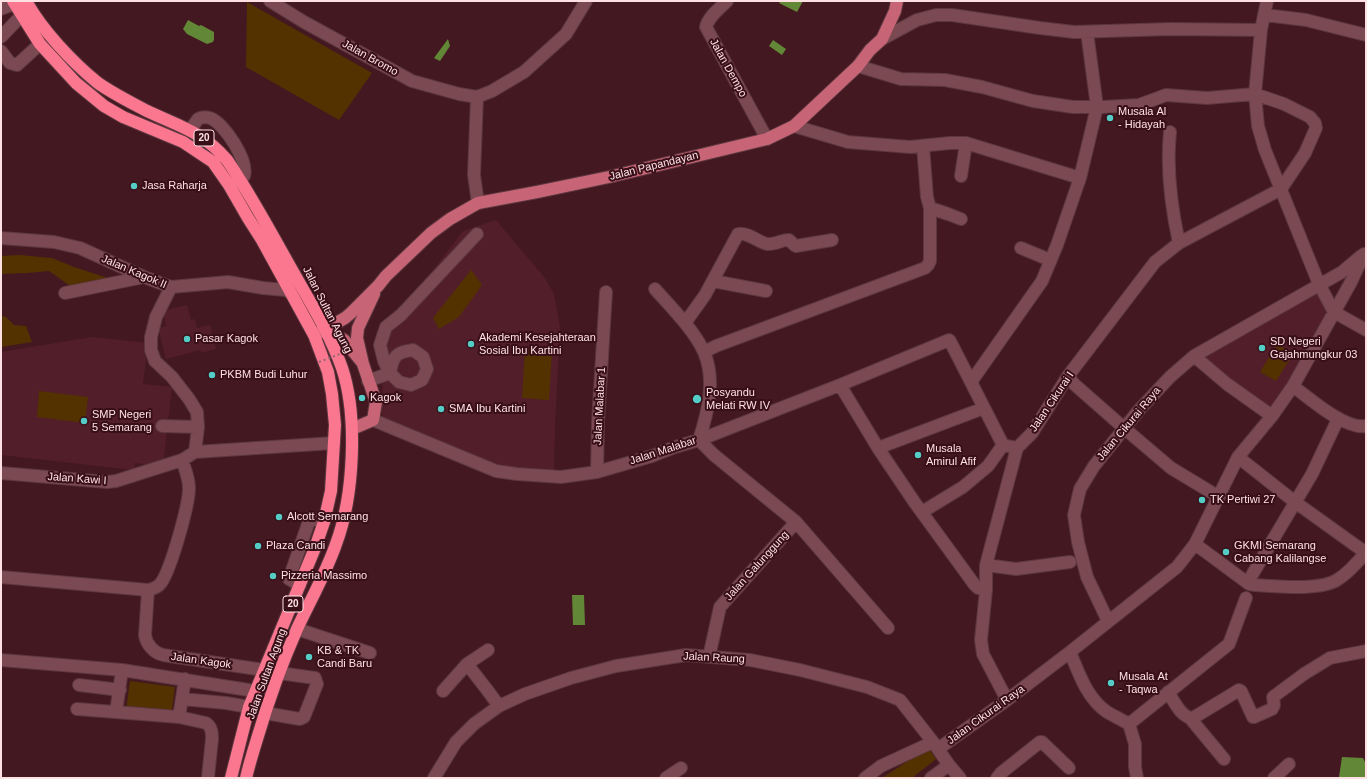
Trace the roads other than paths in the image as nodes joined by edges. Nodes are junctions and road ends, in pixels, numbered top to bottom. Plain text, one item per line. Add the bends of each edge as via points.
1 (270, 1) edge
2 (586, 1) edge
3 (727, 1) edge
4 (897, 1) edge
5 (1266, 1) edge
6 (18, 2) edge
7 (1, 9) edge
8 (1264, 14) junction
9 (22, 15) junction
10 (1261, 30) junction
11 (1087, 32) junction
12 (1366, 35) edge
13 (1, 36) edge
14 (882, 40) junction
15 (40, 44) junction
16 (1, 51) edge
17 (858, 66) junction
18 (1255, 94) junction
19 (477, 98) junction
20 (1097, 107) junction
21 (794, 126) junction
22 (190, 130) junction
23 (1170, 132) dead end
24 (767, 138) junction
25 (966, 143) junction
26 (923, 146) junction
27 (961, 176) dead end
28 (1080, 178) junction
29 (239, 179) junction
30 (1281, 189) junction
31 (478, 203) junction
32 (930, 208) junction
33 (961, 219) dead end
34 (477, 234) dead end
35 (1, 238) edge
36 (832, 240) dead end
37 (1178, 243) junction
38 (1021, 248) dead end
39 (1365, 253) edge
40 (1050, 260) junction
41 (144, 277) junction
42 (713, 281) junction
43 (1319, 284) junction
44 (378, 286) junction
45 (171, 287) junction
46 (655, 289) dead end
47 (766, 291) dead end
48 (291, 292) junction
49 (606, 292) dead end
50 (65, 293) dead end
51 (1334, 312) junction
52 (685, 323) junction
53 (325, 330) junction
54 (1366, 330) edge
55 (314, 335) junction
56 (337, 351) junction
57 (704, 352) junction
58 (1194, 356) junction
59 (319, 357) junction
60 (363, 364) junction
61 (1068, 376) junction
62 (368, 381) junction
63 (971, 382) junction
64 (840, 385) junction
65 (1293, 386) junction
66 (984, 408) junction
67 (1272, 416) junction
68 (1338, 419) junction
69 (373, 420) junction
70 (162, 426) dead end
71 (1366, 426) edge
72 (198, 427) junction
73 (1124, 428) junction
74 (352, 429) junction
75 (699, 440) junction
76 (334, 443) junction
77 (1003, 445) junction
78 (878, 448) junction
79 (1017, 448) junction
80 (195, 452) junction
81 (1238, 457) junction
82 (182, 460) junction
83 (597, 472) junction
84 (1, 473) edge
85 (1219, 497) junction
86 (1295, 502) junction
87 (922, 512) junction
88 (796, 522) junction
89 (1195, 544) junction
90 (1366, 552) edge
91 (1070, 562) dead end
92 (986, 565) junction
93 (1252, 575) dead end
94 (1, 577) edge
95 (148, 590) junction
96 (986, 590) junction
97 (1246, 598) dead end
98 (1108, 621) junction
99 (888, 628) dead end
100 (297, 629) junction
101 (488, 650) dead end
102 (1366, 651) edge
103 (1070, 652) junction
104 (370, 653) dead end
105 (709, 657) junction
106 (1, 660) edge
107 (467, 664) junction
108 (122, 670) junction
109 (264, 670) junction
110 (279, 673) junction
111 (184, 679) junction
112 (79, 685) dead end
113 (120, 690) junction
114 (255, 690) junction
115 (443, 691) dead end
116 (1168, 692) junction
117 (182, 699) junction
118 (1008, 700) junction
119 (499, 706) junction
120 (249, 707) junction
121 (77, 710) dead end
122 (116, 712) junction
123 (265, 713) junction
124 (180, 717) junction
125 (1190, 718) junction
126 (1129, 724) junction
127 (936, 746) junction
128 (1224, 759) dead end
129 (1289, 764) dead end
130 (949, 765) junction
131 (681, 768) dead end
132 (1069, 768) dead end
133 (208, 776) dead end
134 (231, 778) edge
135 (246, 778) edge
136 (434, 778) edge
137 (666, 778) edge
138 (865, 778) edge
139 (932, 778) edge
140 (960, 778) edge
141 (997, 778) edge
142 (1137, 778) edge
143 (1274, 778) edge

1 - 19 street, Jalan Bromo via 412,81
2 - 19 street via 566,34 524,72
3 - 24 street, Jalan Dempo via 706,26
4 - 14 main road, Jalan Papandayan
5 - 8 street
6 - 7 street
6 - 9 highway, Jalan Sultan Agung / 20
6 - 22 highway, Jalan Sultan Agung / 20 via 97,82 146,110
8 - 10 street
8 - 12 street via 1306,20
9 - 13 street
9 - 15 highway, Jalan Sultan Agung / 20
10 - 11 street via 1171,29
10 - 18 street
11 - 14 street via 936,15 917,20
11 - 20 street
14 - 17 main road, Jalan Papandayan via 870,50
15 - 16 street via 17,65 10,63
15 - 48 highway, Jalan Sultan Agung / 20 via 76,83 104,106 123,117 183,142 213,162
17 - 20 street via 901,79 945,80 1033,101 1073,107
17 - 21 main road, Jalan Papandayan
18 - 20 street via 1207,98 1166,95 1139,105
18 - 30 street via 1258,126
18 - 30 street via 1284,104 1310,117 1315,123 1316,128 1305,153
19 - 31 street via 474,175
20 - 28 street
21 - 24 main road, Jalan Papandayan
21 - 26 street via 848,142
22 - 29 highway, Jalan Sultan Agung / 20 via 203,137 222,154
22 - 29 street via 201,117 210,118 220,126 238,149 244,162 244,176
23 - 37 street via 1168,164
24 - 31 main road, Jalan Papandayan via 609,177
25 - 26 street
25 - 27 street
25 - 28 street
26 - 32 street
28 - 40 street
29 - 53 highway, Jalan Sultan Agung / 20
30 - 37 street, Jalan Cikurai I
30 - 43 street
31 - 44 main road, Jalan Papandayan via 450,219 427,237
32 - 33 street
32 - 57 street via 930,261 925,268
34 - 62 street via 401,315 386,327 380,345 390,373
35 - 41 street, Jalan Kagok II via 54,242 80,248
36 - 42 street via 796,246 789,240 769,244 739,234
37 - 61 street, Jalan Cikurai I via 1155,262
38 - 40 street
39 - 43 street, Jalan Cikurai Raya via 1342,272
39 - 51 street, Jalan Cikurai Raya
40 - 63 street via 1042,281
41 - 45 street, Jalan Kagok II
41 - 50 street
42 - 47 street
42 - 52 street
43 - 51 street
43 - 58 street, Jalan Cikurai Raya
44 - 53 main road, Jalan Papandayan via 345,318
44 - 60 main road, Jalan Papandayan via 358,328 357,338
45 - 48 street, Jalan Kagok II via 228,282
45 - 72 street via 156,317 151,350 155,361 172,377 194,405
46 - 52 street
48 - 55 highway, Jalan Sultan Agung / 20
49 - 83 street, Jalan Malabar 1
51 - 54 street
51 - 65 street, Jalan Cikurai Raya
52 - 57 street
53 - 55 main road, Jalan Papandayan
53 - 56 highway, Jalan Sultan Agung / 20
53 - 60 main road via 344,340
55 - 59 highway, Jalan Sultan Agung / 20
56 - 59 main road
56 - 74 highway, Jalan Sultan Agung / 20 via 349,398
57 - 75 street via 710,390
58 - 67 street via 1227,384
58 - 73 street, Jalan Cikurai Raya via 1170,377
59 - 76 highway, Jalan Sultan Agung / 20 via 328,372 332,394
60 - 62 main road, Jalan Papandayan
61 - 73 street
61 - 79 street, Jalan Cikurai I via 1032,433
62 - 69 main road, Jalan Papandayan via 376,402
63 - 64 street, Jalan Malabar via 950,341 946,340
63 - 66 street
64 - 75 street, Jalan Malabar
64 - 78 street
65 - 67 street, Jalan Cikurai Raya
65 - 68 street
66 - 77 street
66 - 78 street
67 - 81 street, Jalan Cikurai Raya
68 - 71 street via 1357,426
68 - 86 street via 1312,474
69 - 74 main road
69 - 83 street, Jalan Malabar via 496,471 561,477
70 - 72 street
72 - 80 street
73 - 85 street via 1171,468
73 - 98 street, Jalan Cikurai Raya via 1080,488 1074,515 1087,577
74 - 100 highway, Jalan Sultan Agung / 20 via 349,480 342,526
75 - 83 street, Jalan Malabar
75 - 88 street, Jalan Galunggung
76 - 80 street, Jalan Kawi I
76 - 109 highway, Jalan Sultan Agung / 20 via 331,491 316,548
77 - 79 street
77 - 87 street via 988,466 963,487
78 - 87 street
79 - 92 street
80 - 82 street, Jalan Kawi I
81 - 85 street, Jalan Cikurai Raya
81 - 86 street
82 - 84 street, Jalan Kawi I via 116,482
82 - 95 street via 189,488 186,508 169,569 157,587
85 - 89 street, Jalan Cikurai Raya
86 - 90 street
86 - 93 street
87 - 96 street via 974,584
88 - 99 street, Jalan Galunggung
88 - 105 street, Jalan Galunggung via 720,607
89 - 90 street via 1254,585 1317,586 1332,582 1350,569
89 - 98 street, Jalan Cikurai Raya via 1177,568
91 - 92 street via 1016,569
92 - 96 street
94 - 95 street
95 - 109 street, Jalan Kagok via 145,635 146,641 157,654
96 - 118 street via 981,640 983,654
97 - 116 street via 1229,644
98 - 103 street, Jalan Cikurai Raya
100 - 104 street
100 - 110 highway, Jalan Sultan Agung / 20
101 - 107 street
102 - 125 street via 1330,658 1273,697 1272,709 1254,717 1239,690 1198,716
103 - 118 street, Jalan Cikurai Raya
103 - 126 street via 1082,681 1093,698 1106,711
105 - 119 street, Jalan Raung via 686,655 609,668 541,688
105 - 127 street, Jalan Raung via 750,660 867,687 900,700
106 - 108 street
107 - 115 street
107 - 119 street
108 - 111 street
108 - 113 street
109 - 114 highway, Jalan Sultan Agung / 20
110 - 123 highway, Jalan Sultan Agung / 20
110 - 123 street via 315,678 317,684 304,717 300,719
111 - 114 street
111 - 117 street
112 - 113 street
113 - 122 street
114 - 120 highway, Jalan Sultan Agung / 20
116 - 125 street via 1182,714
116 - 126 street
117 - 120 street
117 - 124 street
118 - 127 street, Jalan Cikurai Raya via 958,736
119 - 136 street, Jalan Raung via 474,724 456,742
120 - 134 highway, Jalan Sultan Agung / 20
121 - 122 street
122 - 124 street
123 - 135 highway, Jalan Sultan Agung / 20
124 - 133 street via 210,726 212,739
125 - 128 street
126 - 142 street via 1135,744
127 - 130 street, Jalan Raung
127 - 138 street, Jalan Cikurai Raya via 881,766
129 - 143 street
130 - 139 street
130 - 140 street, Jalan Raung
131 - 137 street
132 - 141 street via 1040,742

